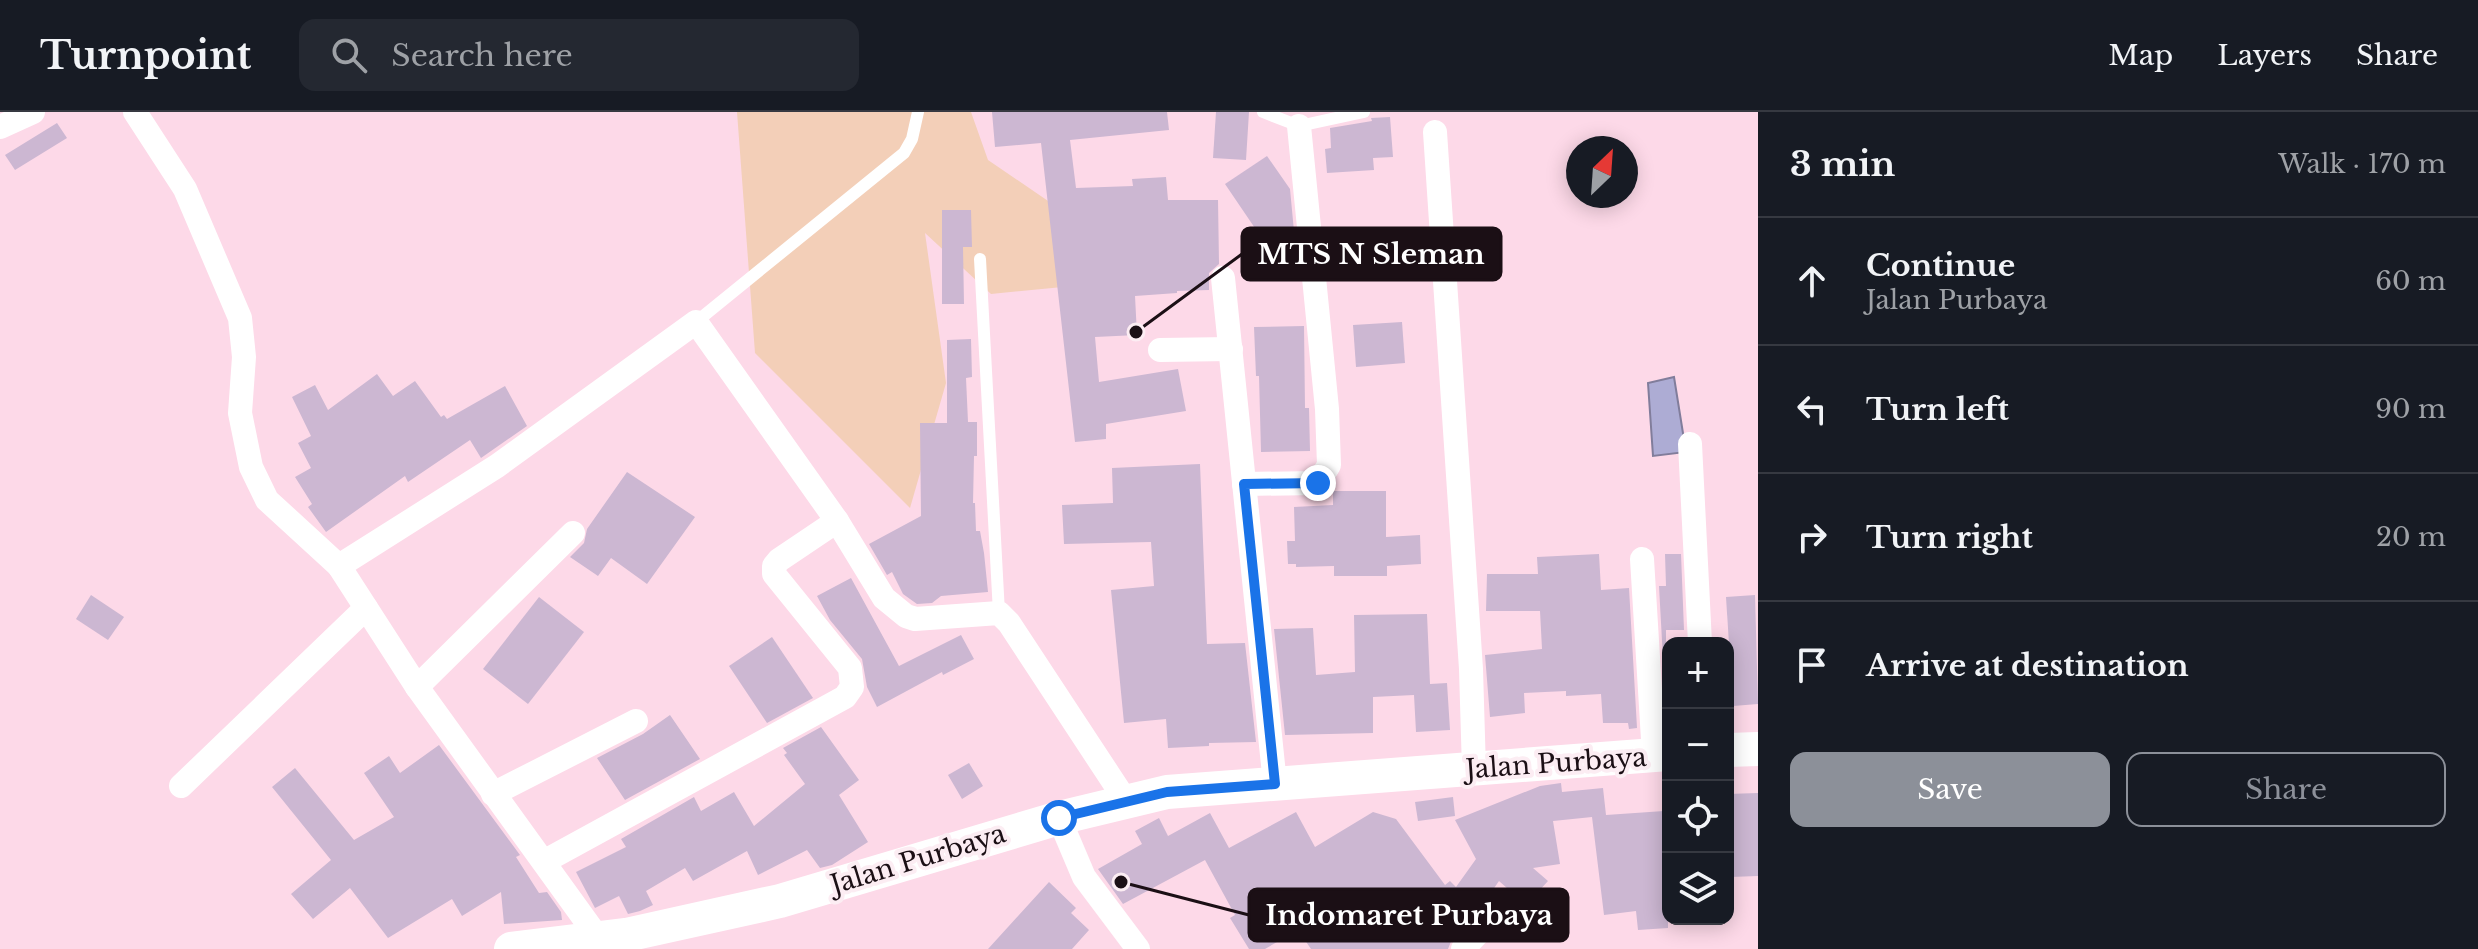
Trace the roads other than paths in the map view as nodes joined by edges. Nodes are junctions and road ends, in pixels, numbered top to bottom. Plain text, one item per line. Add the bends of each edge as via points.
1 (32, 112) edge
2 (135, 112) edge
3 (918, 112) edge
4 (1263, 112) edge
5 (1364, 112) edge
6 (1299, 126) junction
7 (0, 127) edge
8 (1435, 132) dead end
9 (980, 259) dead end
10 (1223, 278) dead end
11 (696, 322) junction
12 (1231, 349) junction
13 (1160, 350) dead end
14 (1690, 444) dead end
15 (1244, 484) junction
16 (837, 521) junction
17 (573, 533) dead end
18 (1642, 559) dead end
19 (339, 566) junction
20 (366, 608) junction
21 (999, 613) junction
22 (1700, 637) edge
23 (417, 687) junction
24 (636, 721) dead end
25 (1758, 749) edge
26 (1734, 750) edge
27 (1661, 755) edge
28 (1474, 770) junction
29 (1275, 784) junction
30 (181, 786) dead end
31 (493, 794) junction
32 (1126, 801) junction
33 (1059, 818) junction
34 (545, 861) junction
35 (1482, 929) dead end
36 (620, 941) edge
37 (511, 949) edge
38 (1138, 949) edge
39 (1463, 949) edge

1 - 7 street
2 - 19 street via 185,189 240,318 240,413 251,467 267,500
3 - 11 lane via 904,153
4 - 6 lane
5 - 6 lane
6 - 15 street via 1329,465 1318,483
8 - 28 street
9 - 21 lane
10 - 12 street
11 - 16 street
11 - 19 street via 497,466
12 - 13 street
12 - 15 street
14 - 22 street
15 - 29 street
16 - 21 street via 884,598 906,616
16 - 34 street via 779,560 774,574 850,668 852,687 845,697
17 - 23 street
18 - 27 street
19 - 20 street
20 - 23 street
20 - 30 street
21 - 32 street
23 - 31 street
24 - 31 street
25 - 26 main road
27 - 28 main road, Jalan Purbaya
28 - 29 main road, Jalan Purbaya
29 - 32 main road, Jalan Purbaya via 1167,792
31 - 34 street
32 - 33 main road, Jalan Purbaya
33 - 36 main road, Jalan Purbaya via 780,901
33 - 38 street via 1084,877
34 - 36 street
35 - 39 street
36 - 37 main road, Jalan Purbaya

